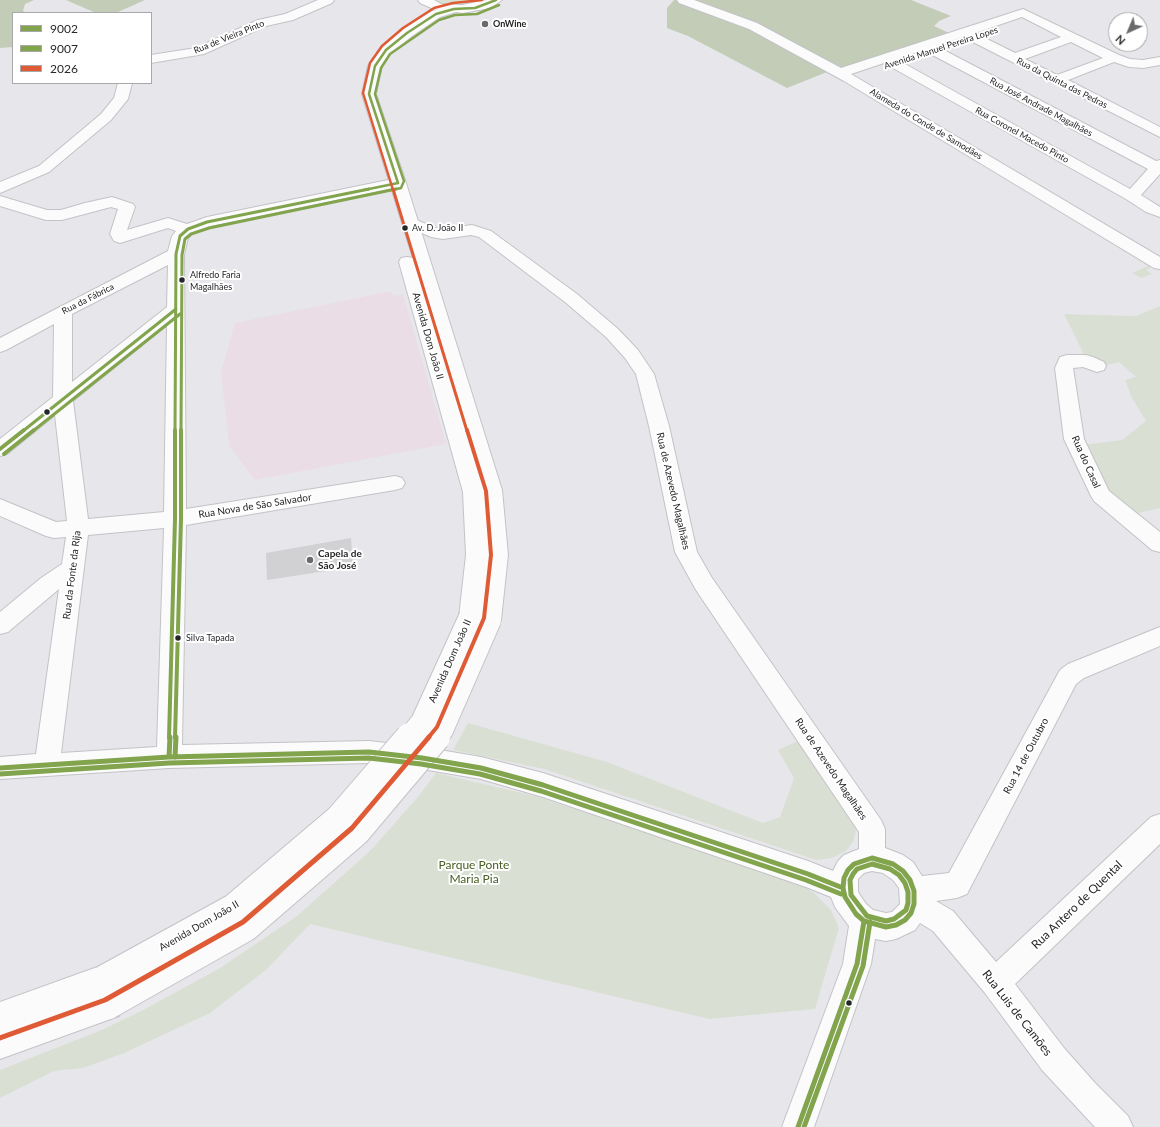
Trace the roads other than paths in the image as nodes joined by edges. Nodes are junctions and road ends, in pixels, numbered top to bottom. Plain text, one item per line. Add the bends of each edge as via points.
1 (328, 0) edge
2 (496, 0) edge
3 (683, 0) edge
4 (426, 1) edge
5 (454, 9) junction
6 (968, 35) junction
7 (1072, 37) junction
8 (929, 48) junction
9 (1014, 58) junction
10 (1114, 58) junction
11 (152, 59) edge
12 (889, 61) junction
13 (1160, 61) edge
14 (844, 76) junction
15 (1056, 80) junction
16 (125, 84) edge
17 (1160, 133) edge
18 (1158, 166) edge
19 (390, 184) junction
20 (0, 188) edge
21 (1132, 196) junction
22 (0, 201) edge
23 (1160, 212) edge
24 (410, 222) junction
25 (188, 228) junction
26 (443, 234) junction
27 (418, 250) junction
28 (176, 254) junction
29 (1160, 264) edge
30 (176, 309) junction
31 (63, 312) junction
32 (0, 346) edge
33 (1097, 366) dead end
34 (63, 398) junction
35 (0, 449) edge
36 (395, 483) dead end
37 (0, 507) edge
38 (175, 519) junction
39 (78, 528) junction
40 (1160, 544) edge
41 (73, 568) junction
42 (480, 618) junction
43 (0, 625) edge
44 (1160, 636) edge
45 (169, 757) junction
46 (47, 765) junction
47 (0, 768) edge
48 (1160, 826) edge
49 (872, 858) junction
50 (843, 888) junction
51 (914, 897) junction
52 (864, 921) junction
53 (995, 984) junction
54 (105, 993) junction
55 (0, 1017) edge
56 (0, 1044) edge
57 (798, 1127) edge
58 (1117, 1127) edge

1 - 11 street, Rua de Vieira Pinto via 289,16 262,23 199,51
2 - 5 street via 475,8
3 - 14 street, Alameda do Conde de Samodães via 753,26
4 - 5 street via 439,7
4 - 19 street, Avenida Dom João II via 426,10 375,48 362,66 355,95
5 - 19 street, Avenida Dom João II via 436,14 407,33 386,50 375,66 369,94
6 - 7 street, Avenida Manuel Pereira Lopes via 1028,16
6 - 8 street, Avenida Manuel Pereira Lopes
6 - 9 street, Rua da Quinta das Pedras
7 - 9 street
7 - 10 street
8 - 12 street, Avenida Manuel Pereira Lopes
8 - 18 street, Rua José Andrade Magalhães
9 - 15 street, Rua da Quinta das Pedras
10 - 13 street via 1143,64
10 - 15 street
12 - 14 street, Avenida Manuel Pereira Lopes
12 - 21 street, Rua Coronel Macedo Pinto
14 - 29 street, Alameda do Conde de Samodães
15 - 17 street, Rua da Quinta das Pedras
16 - 20 street via 120,100 106,116 49,165
18 - 21 street
19 - 24 street, Avenida Dom João II
19 - 25 street
19 - 42 street, Avenida Dom João II via 474,492
21 - 23 street, Rua Coronel Macedo Pinto
22 - 25 street via 46,215 62,215 112,202 127,207 118,234 120,238 168,223
24 - 26 street, Rua de Azevedo Magalhães via 431,232
24 - 27 street, Avenida Dom João II
25 - 28 street via 180,236
26 - 27 street, Rua de Azevedo Magalhães
26 - 49 street, Rua de Azevedo Magalhães via 472,230 485,234 571,298 632,354 645,374 686,552 704,584 872,830
27 - 42 street, Avenida Dom João II via 492,490 497,555
28 - 30 street
28 - 31 street, Rua da Fábrica
30 - 34 street
30 - 38 street
31 - 32 street, Rua da Fábrica
31 - 34 street, Rua da Fonte da Rija
33 - 40 street, Rua do Casal via 1086,361 1067,361 1064,368 1074,439 1101,496
34 - 35 street
34 - 39 street, Rua da Fonte da Rija
36 - 38 street, Rua Nova de São Salvador
37 - 39 street, Rua Nova de São Salvador via 54,530
38 - 39 street, Rua Nova de São Salvador
38 - 45 street
39 - 41 street, Rua da Fonte da Rija
41 - 43 street via 49,584
41 - 46 street, Rua da Fonte da Rija
42 - 54 street, Avenida Dom João II, bridge via 442,730 356,832 246,927
44 - 51 street, Rua 14 de Outubro via 1076,671 1068,677 957,885
45 - 46 street
45 - 50 street via 369,752 481,768 543,785
46 - 47 street
48 - 53 street, Rua Antero de Quental
49 - 50 street via 854,864 848,870
49 - 51 street via 893,864 903,872 910,880
50 - 52 street via 849,906
51 - 52 street via 911,913 896,925 886,927
51 - 53 street, Rua Luis de Camões via 943,921
52 - 57 street via 857,964
53 - 58 street, Rua Luis de Camões via 1053,1059
54 - 55 street, Avenida Dom João II
54 - 56 street, Avenida Dom João II

